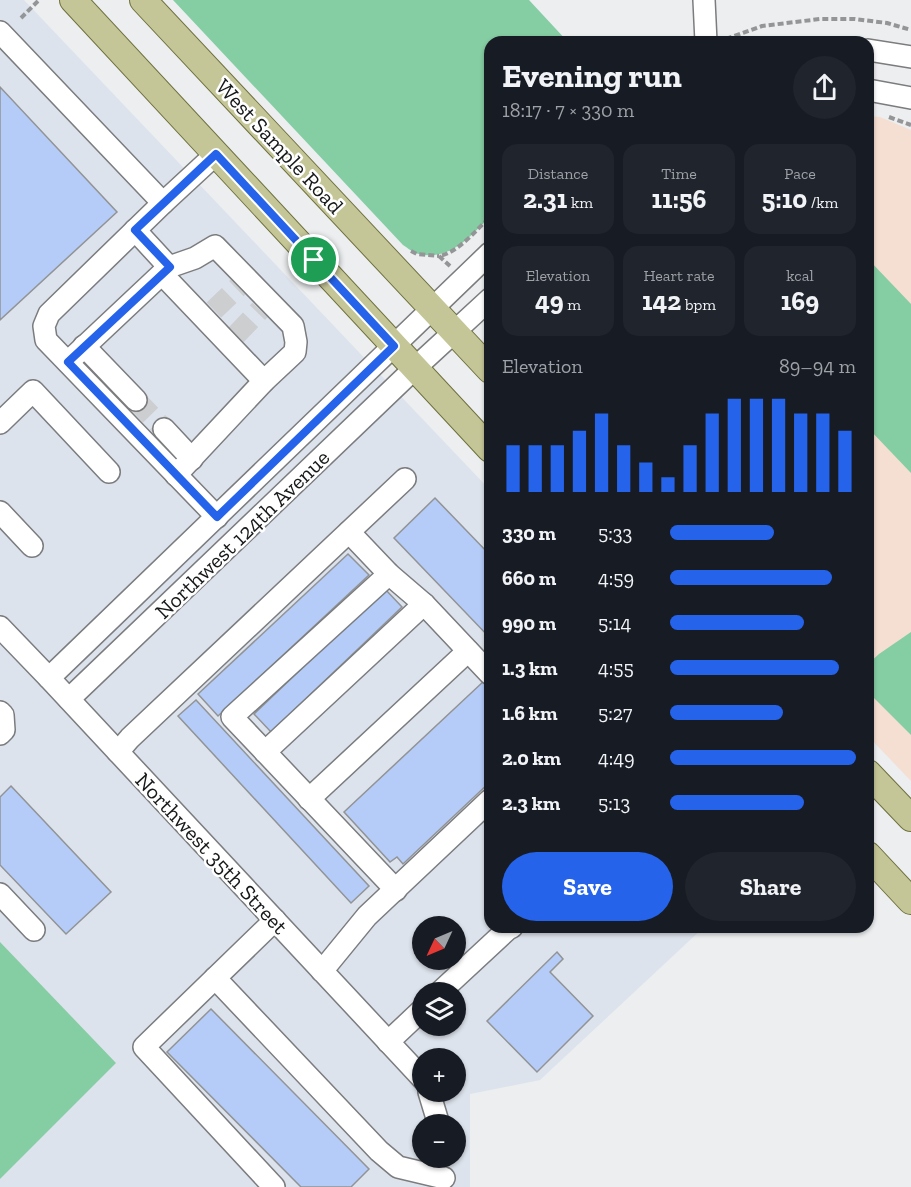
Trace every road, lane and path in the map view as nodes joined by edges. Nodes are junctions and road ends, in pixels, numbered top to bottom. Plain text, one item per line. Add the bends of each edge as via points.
1 (39, 0) edge
2 (73, 0) edge
3 (143, 0) edge
4 (705, 0) edge
5 (21, 18) dead end
6 (911, 30) edge
7 (0, 32) edge
8 (706, 36) edge
9 (734, 36) edge
10 (874, 51) edge
11 (911, 57) edge
12 (874, 91) edge
13 (911, 98) edge
14 (216, 154) junction
15 (163, 203) junction
16 (135, 230) junction
17 (484, 259) edge
18 (166, 270) junction
19 (484, 305) edge
20 (432, 309) junction
21 (455, 332) junction
22 (84, 346) junction
23 (394, 346) junction
24 (68, 362) junction
25 (484, 363) edge
26 (415, 368) junction
27 (264, 381) junction
28 (136, 400) tunnel mouth
29 (0, 423) edge
30 (164, 429) tunnel mouth
31 (484, 443) edge
32 (192, 459) junction
33 (109, 472) dead end
34 (176, 475) junction
35 (405, 479) dead end
36 (0, 512) edge
37 (217, 517) junction
38 (349, 532) junction
39 (32, 546) dead end
40 (388, 574) junction
41 (424, 604) junction
42 (0, 629) edge
43 (468, 651) junction
44 (484, 668) edge
45 (49, 678) junction
46 (69, 699) junction
47 (0, 712) edge
48 (0, 734) edge
49 (118, 752) junction
50 (265, 752) junction
51 (874, 779) edge
52 (309, 799) junction
53 (484, 806) edge
54 (911, 818) edge
55 (874, 861) edge
56 (396, 890) junction
57 (0, 894) edge
58 (911, 901) edge
59 (275, 920) junction
60 (34, 930) dead end
61 (504, 933) edge
62 (322, 971) junction
63 (215, 978) junction
64 (452, 982) edge
65 (412, 1019) edge
66 (388, 1042) junction
67 (412, 1067) edge
68 (444, 1174) edge
69 (274, 1187) edge

1 - 5 path
2 - 14 main road
3 - 20 main road, West Sample Road
4 - 8 street
6 - 9 path via 855,19 820,19 762,26
7 - 15 street
10 - 11 street
12 - 13 street
14 - 15 street
14 - 23 main road
15 - 16 street
16 - 18 street
16 - 24 street via 49,314 44,326 46,340
17 - 20 street, Northwest 124th Avenue
18 - 22 street
18 - 27 street via 232,339
18 - 27 street via 215,246 242,282 293,326 295,352
19 - 21 street, Northwest 124th Avenue
20 - 21 main road, West Sample Road
20 - 23 street, Northwest 124th Avenue
21 - 25 main road, West Sample Road
21 - 26 street, Northwest 124th Avenue
22 - 24 street
22 - 28 street
23 - 26 main road
23 - 37 street, Northwest 124th Avenue
24 - 34 street
26 - 31 main road
26 - 46 street, Northwest 124th Avenue
27 - 32 street
29 - 33 street via 33,391
30 - 32 street
32 - 34 street
34 - 37 street
35 - 38 street
36 - 39 street
37 - 45 street, Northwest 124th Avenue
38 - 40 street
38 - 49 street
40 - 41 street
40 - 50 street via 232,717
41 - 43 street
41 - 50 street
42 - 45 street, Northwest 35th Street
43 - 44 street
43 - 52 street
45 - 46 street, Northwest 35th Street
46 - 49 street, Northwest 35th Street
47 - 48 street via 4,730
49 - 59 street, Northwest 35th Street
50 - 52 street
51 - 54 main road
52 - 56 street
53 - 56 street
55 - 58 main road
56 - 62 street via 367,916
57 - 60 street
59 - 62 street, Northwest 35th Street
59 - 63 street
61 - 64 street
62 - 66 street, Northwest 35th Street
63 - 68 street via 379,1151 398,1167
63 - 69 street via 144,1047
65 - 66 street
66 - 67 street, Northwest 35th Street

